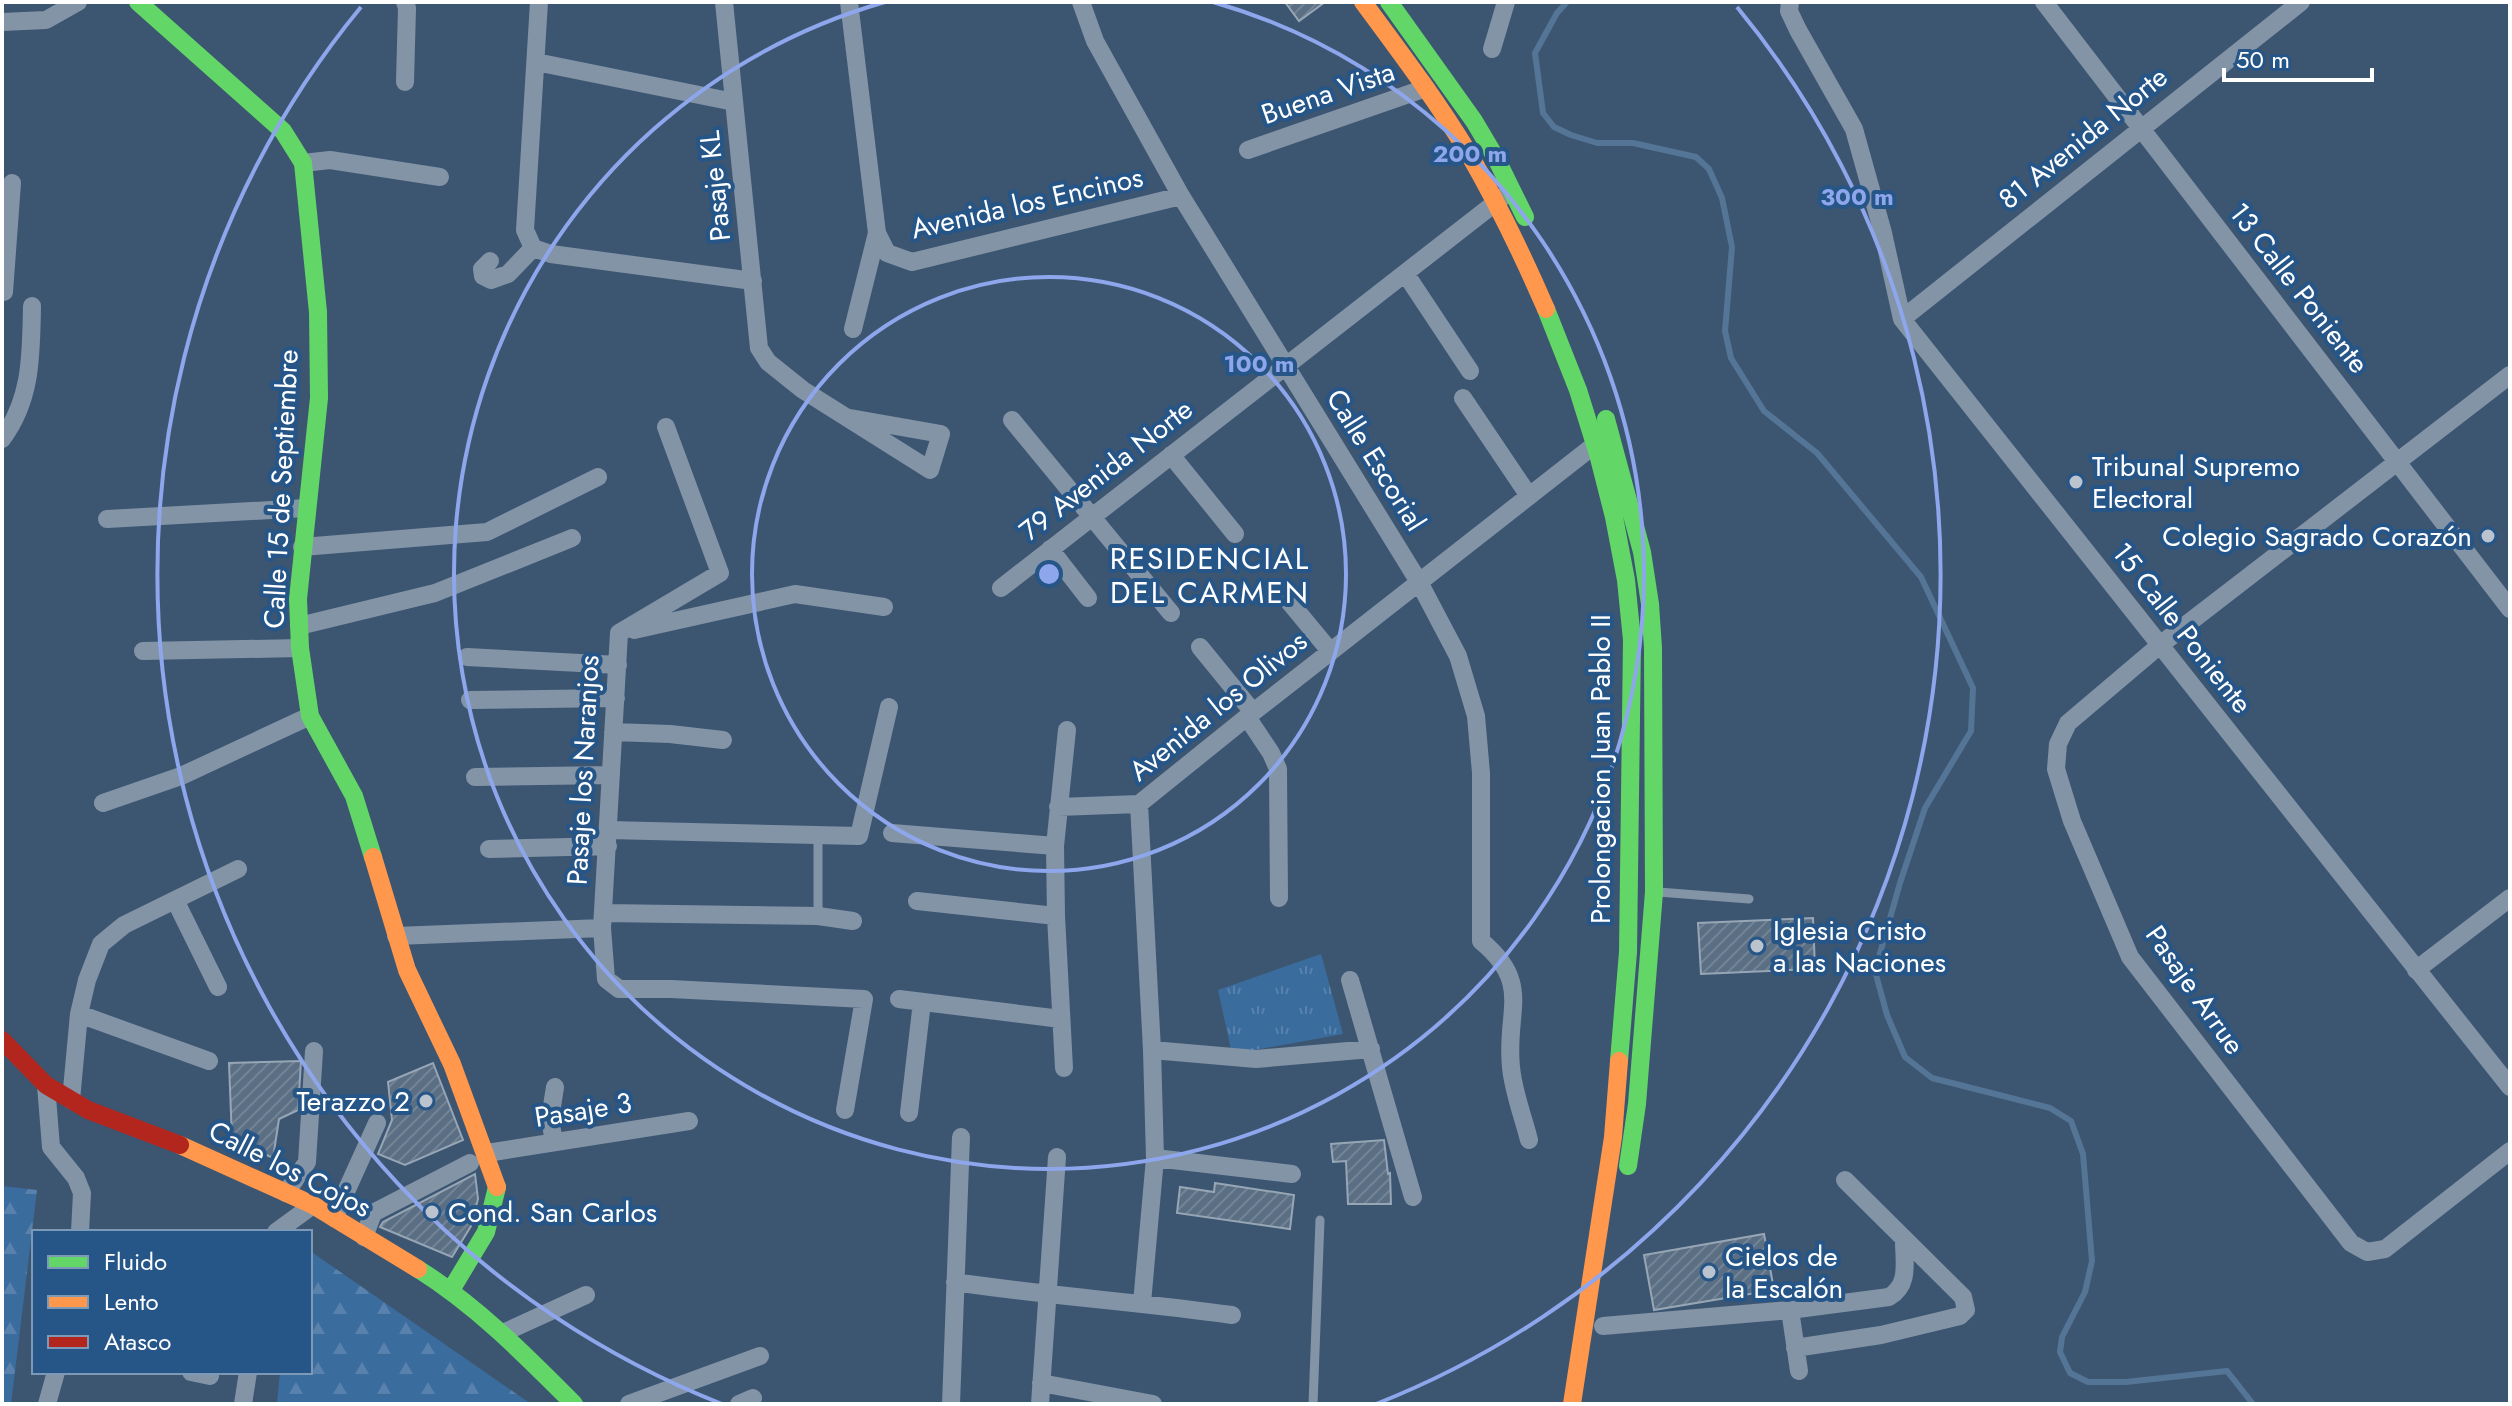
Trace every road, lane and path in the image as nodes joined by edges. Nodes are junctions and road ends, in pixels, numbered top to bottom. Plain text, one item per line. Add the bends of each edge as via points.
1 (78, 2) edge
2 (138, 2) edge
3 (405, 2) edge
4 (539, 2) edge
5 (724, 2) edge
6 (849, 2) edge
7 (1081, 2) edge
8 (1363, 2) edge
9 (1389, 2) edge
10 (1506, 2) edge
11 (1790, 2) edge
12 (2044, 2) edge
13 (2301, 2) edge
14 (2, 22) edge
15 (1492, 49) dead end
16 (536, 62) junction
17 (405, 82) dead end
18 (1426, 88) junction
19 (734, 102) junction
20 (2140, 127) junction
21 (1248, 150) dead end
22 (303, 163) junction
23 (440, 177) dead end
24 (12, 183) dead end
25 (1511, 190) junction
26 (1181, 196) junction
27 (1496, 203) junction
28 (1530, 229) dead end
29 (877, 233) junction
30 (533, 248) junction
31 (490, 261) dead end
32 (1405, 273) junction
33 (753, 281) junction
34 (1554, 281) dead end
35 (2, 292) edge
36 (32, 306) dead end
37 (1902, 319) junction
38 (853, 329) dead end
39 (1582, 349) dead end
40 (1286, 366) junction
41 (1470, 371) dead end
42 (2510, 375) edge
43 (1593, 376) dead end
44 (1463, 398) dead end
45 (850, 418) dead end
46 (1012, 420) dead end
47 (666, 427) dead end
48 (1611, 433) junction
49 (2, 439) edge
50 (1594, 444) junction
51 (1171, 455) junction
52 (2398, 463) junction
53 (598, 477) dead end
54 (1529, 496) junction
55 (307, 508) junction
56 (1092, 516) junction
57 (107, 519) dead end
58 (1235, 534) dead end
59 (572, 538) dead end
60 (302, 547) junction
61 (1050, 549) junction
62 (1419, 582) junction
63 (1277, 587) dead end
64 (1001, 588) dead end
65 (1088, 598) dead end
66 (884, 607) dead end
67 (2510, 609) edge
68 (1171, 613) dead end
69 (299, 626) junction
70 (619, 633) junction
71 (2160, 645) junction
72 (1200, 647) dead end
73 (300, 648) junction
74 (143, 651) dead end
75 (1330, 651) junction
76 (467, 657) dead end
77 (618, 665) junction
78 (616, 698) junction
79 (470, 700) dead end
80 (889, 707) dead end
81 (1250, 714) junction
82 (310, 716) junction
83 (1067, 730) dead end
84 (613, 732) junction
85 (723, 740) dead end
86 (611, 775) junction
87 (475, 777) dead end
88 (103, 803) dead end
89 (1139, 804) junction
90 (1058, 807) junction
91 (892, 833) dead end
92 (818, 835) junction
93 (609, 838) junction
94 (1055, 846) junction
95 (489, 849) dead end
96 (238, 869) dead end
97 (1654, 892) junction
98 (1279, 898) dead end
99 (2510, 898) edge
100 (1749, 899) dead end
101 (175, 900) junction
102 (917, 901) dead end
103 (818, 916) junction
104 (1056, 916) junction
105 (602, 921) junction
106 (853, 921) dead end
107 (396, 936) junction
108 (2416, 970) junction
109 (1350, 980) dead end
110 (218, 987) dead end
111 (899, 999) dead end
112 (922, 1002) junction
113 (79, 1014) junction
114 (1061, 1019) junction
115 (2, 1040) edge
116 (1371, 1049) junction
117 (1152, 1050) junction
118 (314, 1051) dead end
119 (209, 1061) dead end
120 (1064, 1068) dead end
121 (46, 1085) junction
122 (555, 1087) dead end
123 (2510, 1087) edge
124 (71, 1100) junction
125 (845, 1110) dead end
126 (909, 1113) dead end
127 (689, 1121) dead end
128 (377, 1123) dead end
129 (961, 1137) dead end
130 (1529, 1140) dead end
131 (554, 1142) junction
132 (2510, 1151) edge
133 (487, 1153) junction
134 (1057, 1157) dead end
135 (1155, 1158) junction
136 (470, 1163) dead end
137 (1292, 1174) dead end
138 (1626, 1178) dead end
139 (1845, 1180) dead end
140 (286, 1193) junction
141 (1413, 1197) dead end
142 (313, 1205) junction
143 (334, 1218) junction
144 (1320, 1220) dead end
145 (80, 1230) edge
146 (279, 1230) edge
147 (364, 1237) junction
148 (1904, 1241) junction
149 (955, 1282) junction
150 (451, 1290) junction
151 (586, 1295) dead end
152 (1045, 1296) junction
153 (1142, 1303) junction
154 (1790, 1310) junction
155 (1232, 1315) dead end
156 (1604, 1319) joint
157 (503, 1333) junction
158 (1795, 1348) junction
159 (760, 1356) dead end
160 (1799, 1371) dead end
161 (55, 1374) edge
162 (200, 1374) edge
163 (248, 1374) edge
164 (210, 1376) dead end
165 (1041, 1383) junction
166 (47, 1404) edge
167 (243, 1404) edge
168 (574, 1404) edge
169 (629, 1404) edge
170 (951, 1404) edge
171 (1040, 1404) edge
172 (1153, 1404) edge
173 (1313, 1404) edge
174 (1572, 1404) edge
175 (1590, 1404) edge

1 - 14 street via 46,20
2 - 22 main road, Calle 15 de Septiembre via 283,131
3 - 17 street
4 - 16 street
5 - 19 street, Pasaje KL
6 - 29 street
7 - 26 street, Calle Escorial via 1095,41
8 - 18 main road, Prolongacion Juan Pablo II
9 - 25 main road via 1474,121
10 - 15 street
11 - 37 street, 15 Calle Poniente via 1798,30 1854,129
12 - 20 street, 13 Calle Poniente
13 - 20 street, 81 Avenida Norte
16 - 19 street
16 - 30 street via 525,230
18 - 21 street, Buena Vista
18 - 27 main road, Prolongacion Juan Pablo II
19 - 33 street, Pasaje KL
20 - 37 street, 81 Avenida Norte
20 - 52 street, 13 Calle Poniente
22 - 23 street via 330,160
22 - 55 main road, Calle 15 de Septiembre via 319,398
24 - 35 street
25 - 27 street, 79 Avenida Norte
25 - 28 main road
26 - 29 street, Avenida los Encinos via 912,262 887,253
26 - 40 street, Calle Escorial
27 - 32 street, 79 Avenida Norte
27 - 50 main road, Prolongacion Juan Pablo II via 1568,363
29 - 38 street
30 - 31 street via 508,274 491,280 482,269
30 - 33 street
32 - 40 street, 79 Avenida Norte
32 - 41 street
33 - 45 street, Pasaje KL via 759,348 768,362
34 - 39 main road
36 - 49 street via 31,365 16,420
37 - 71 street, 15 Calle Poniente
40 - 51 street, 79 Avenida Norte
40 - 62 street, Calle Escorial
42 - 52 street
43 - 48 main road, Prolongacion Juan Pablo II
44 - 54 street
46 - 56 street
47 - 70 street, Pasaje los Naranjos via 720,573
48 - 50 street, Avenida los Olivos
48 - 97 main road, Prolongacion Juan Pablo II via 1650,604
50 - 54 street, Avenida los Olivos
50 - 174 main road, Prolongacion Juan Pablo II via 1612,510 1631,624 1630,891 1613,1137
51 - 56 street, 79 Avenida Norte
51 - 58 street
52 - 67 street, 13 Calle Poniente
52 - 71 street
53 - 60 street via 487,532
54 - 62 street, Avenida los Olivos
55 - 57 street
55 - 60 main road, Calle 15 de Septiembre
56 - 61 street, 79 Avenida Norte
56 - 68 street
59 - 69 street via 435,593
60 - 69 main road, Calle 15 de Septiembre
61 - 64 street, 79 Avenida Norte
61 - 65 street
62 - 75 street, Avenida los Olivos
62 - 130 street, Calle Escorial via 1458,656 1476,716 1481,941 1505,965 1512,984 1511,1068
63 - 75 street
66 - 70 street via 795,594
69 - 73 main road, Calle 15 de Septiembre
70 - 77 street, Pasaje los Naranjos
71 - 108 street, 15 Calle Poniente
71 - 132 street, Pasaje Arrue via 2068,723 2058,744 2056,769 2072,821 2130,957 2351,1243 2367,1252 2385,1249
72 - 81 street
73 - 74 street
73 - 82 main road, Calle 15 de Septiembre
75 - 81 street, Avenida los Olivos
76 - 77 street
77 - 78 street, Pasaje los Naranjos
78 - 79 street
78 - 84 street, Pasaje los Naranjos
80 - 92 street via 859,836
81 - 89 street, Avenida los Olivos
81 - 98 street via 1278,769
82 - 88 street via 181,776
82 - 107 main road, Calle 15 de Septiembre via 354,796
83 - 90 street
84 - 85 street
84 - 86 street, Pasaje los Naranjos
86 - 87 street
86 - 93 street, Pasaje los Naranjos
89 - 90 street
89 - 117 street, Avenida los Olivos
90 - 94 street
91 - 94 street
92 - 93 street
92 - 103 lane
93 - 95 street
93 - 105 street, Pasaje los Naranjos
94 - 104 street
96 - 101 street
97 - 100 lane
97 - 138 main road, Prolongacion Juan Pablo II
99 - 108 street
101 - 110 street
101 - 113 street via 124,925 101,944
102 - 104 street
103 - 105 street
103 - 106 street
104 - 114 street
105 - 107 street
105 - 125 street, Pasaje los Naranjos via 606,979 619,989 864,999
107 - 133 main road, Calle 15 de Septiembre
108 - 123 street, 15 Calle Poniente
109 - 116 street
111 - 112 street
112 - 114 street
112 - 126 street
113 - 119 street
113 - 124 street
114 - 120 street
115 - 121 main road, Calle los Cojos
116 - 117 street via 1256,1059
116 - 141 street
117 - 135 street, Avenida los Olivos
118 - 140 street via 307,1162
121 - 124 main road, Calle los Cojos
121 - 145 street via 51,1147 82,1193
122 - 131 street via 550,1119
124 - 140 main road, Calle los Cojos
127 - 131 street, Pasaje 3
128 - 143 street
129 - 149 street
131 - 133 street, Pasaje 3
133 - 150 main road, Calle 15 de Septiembre via 497,1186 486,1232
134 - 152 street
135 - 137 street
135 - 153 street, Avenida los Olivos
136 - 147 street via 373,1213
139 - 148 street
140 - 142 main road, Calle los Cojos
142 - 143 main road, Calle los Cojos
142 - 146 street
143 - 147 main road, Calle los Cojos
144 - 173 lane
147 - 150 main road, Calle los Cojos
148 - 154 street via 1904,1280 1893,1295
148 - 158 street via 1963,1297 1966,1310 1960,1316
149 - 152 street
149 - 170 street
150 - 157 main road, Calle los Cojos
151 - 157 street
152 - 153 street
152 - 165 street
153 - 155 street
154 - 156 street
154 - 158 street
156 - 175 main road
157 - 168 main road, Calle los Cojos
158 - 160 street
159 - 169 street
161 - 166 street
162 - 164 street
163 - 167 street
165 - 171 street
165 - 172 street

